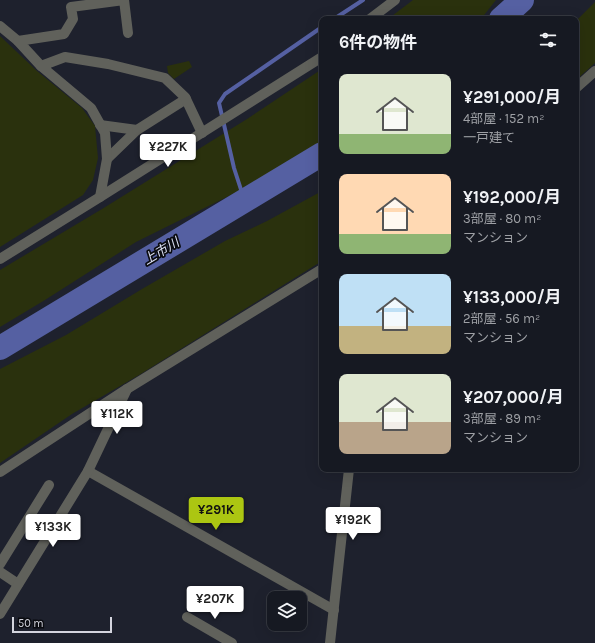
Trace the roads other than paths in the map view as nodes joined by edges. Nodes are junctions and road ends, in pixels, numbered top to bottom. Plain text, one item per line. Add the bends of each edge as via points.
1 (395, 0) edge
2 (374, 16) edge
3 (0, 26) edge
4 (128, 33) dead end
5 (18, 41) junction
6 (319, 59) edge
7 (41, 66) junction
8 (595, 70) edge
9 (579, 85) edge
10 (186, 99) junction
11 (100, 125) junction
12 (137, 130) junction
13 (202, 133) junction
14 (108, 159) junction
15 (100, 197) junction
16 (0, 259) edge
17 (319, 271) edge
18 (127, 389) junction
19 (88, 471) junction
20 (0, 472) edge
21 (349, 472) edge
22 (49, 485) dead end
23 (0, 564) edge
24 (0, 572) edge
25 (18, 584) junction
26 (334, 610) junction
27 (0, 614) edge
28 (187, 617) dead end
29 (232, 643) edge
30 (330, 643) edge

1 - 2 street
3 - 5 street
4 - 5 street via 124,0 71,7 73,19 64,34
5 - 7 street
6 - 13 street
7 - 10 street via 65,57 108,64 165,78
7 - 11 street via 91,108
8 - 9 street
10 - 12 street
10 - 13 street
11 - 12 street
11 - 14 street via 105,133
12 - 14 street
13 - 15 street
14 - 15 street
15 - 16 street
17 - 18 street
18 - 19 street
18 - 20 street
19 - 25 street
19 - 26 street
21 - 26 street
22 - 23 street
24 - 25 street
25 - 27 street
26 - 30 street
28 - 29 street

